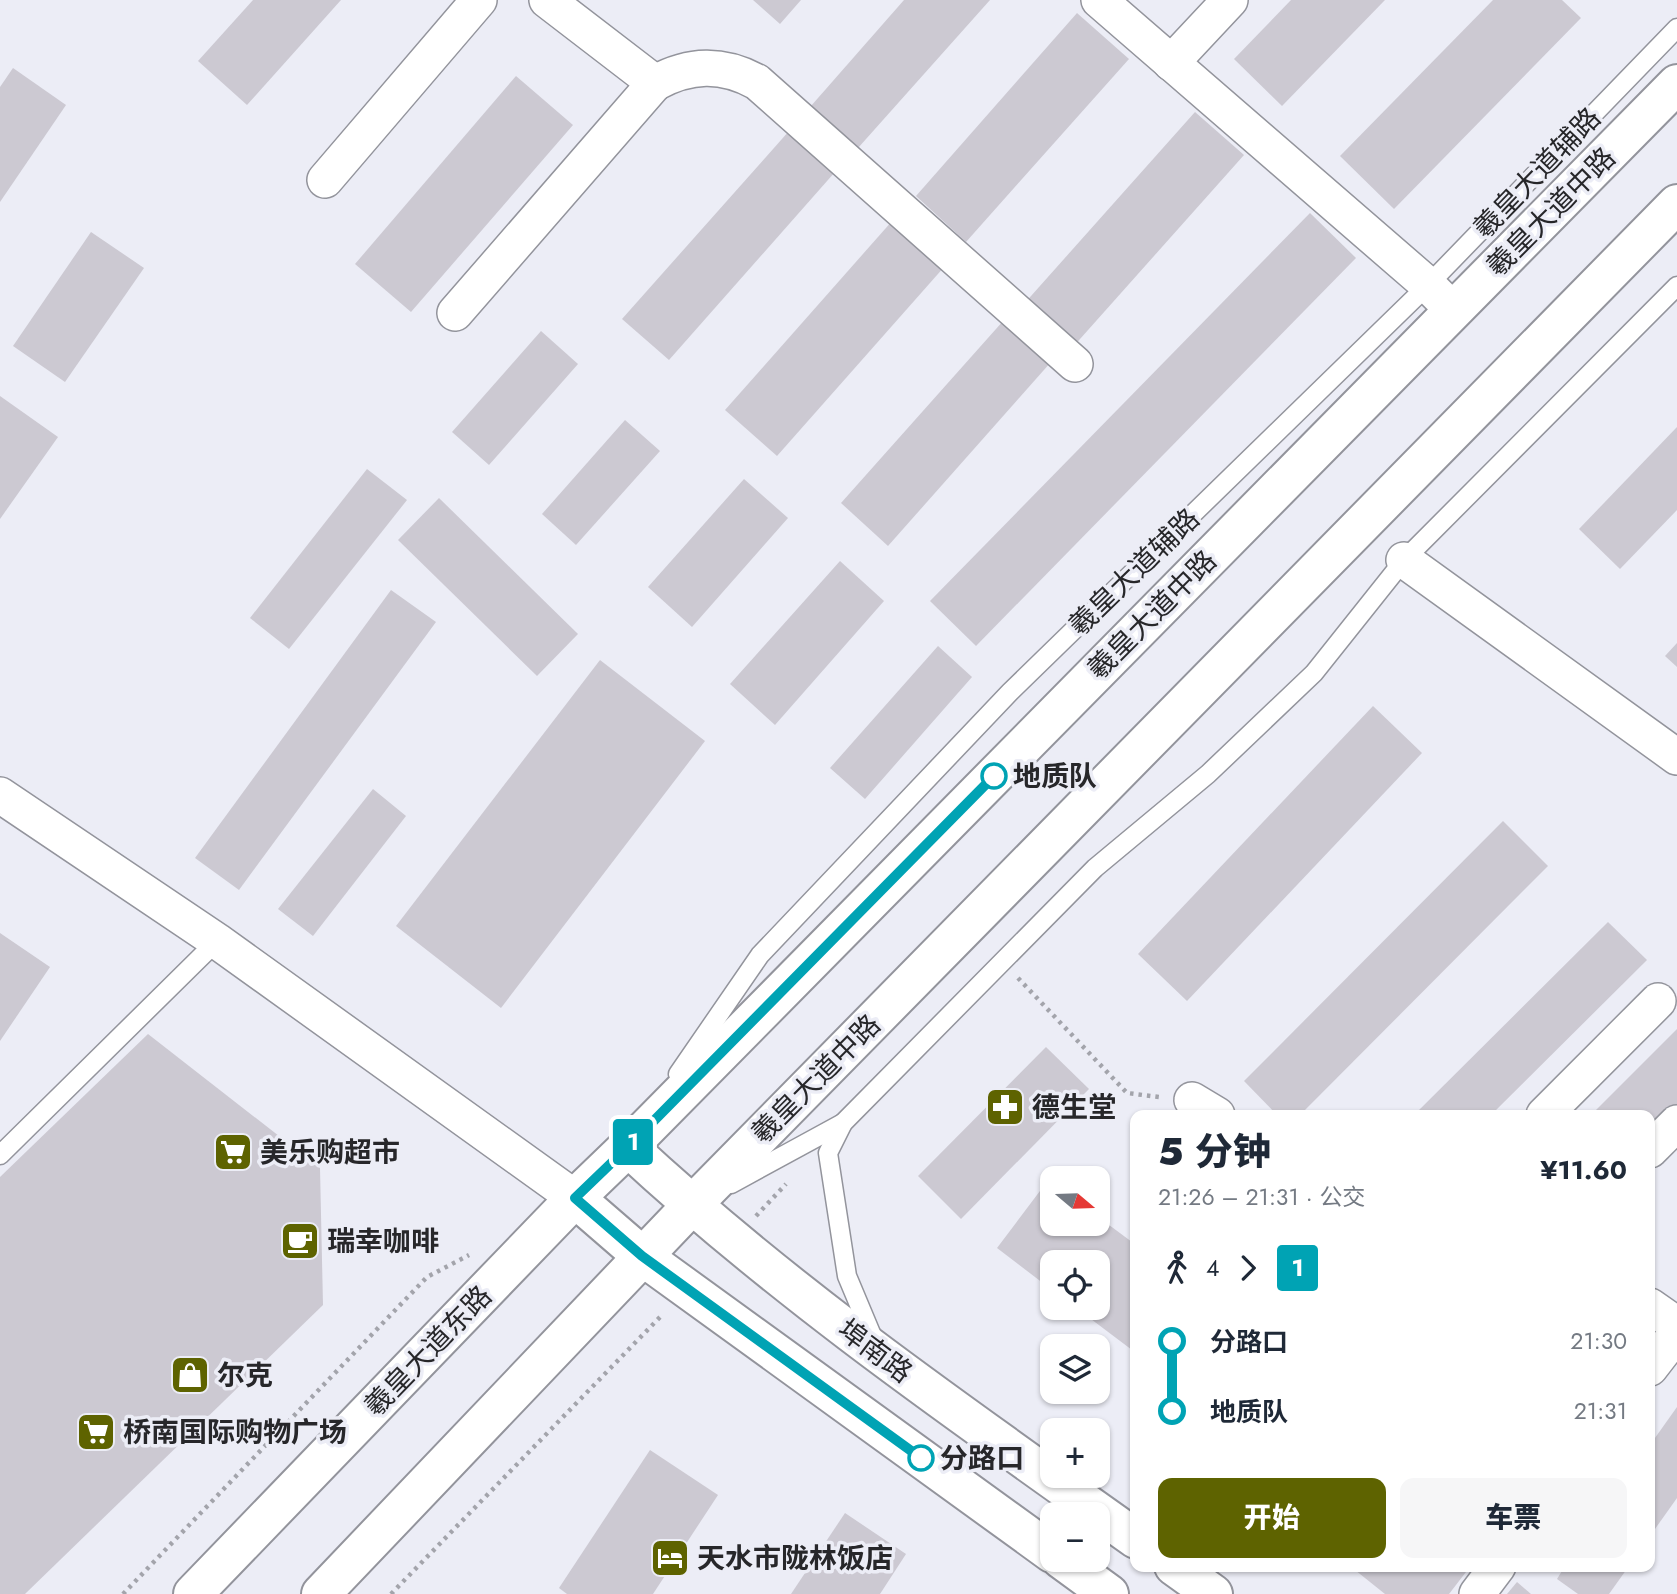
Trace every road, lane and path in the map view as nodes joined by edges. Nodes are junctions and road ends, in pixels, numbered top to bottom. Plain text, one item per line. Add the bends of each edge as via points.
1 (480, 0) edge
2 (547, 0) edge
3 (1099, 0) edge
4 (1230, 0) edge
5 (1677, 28) edge
6 (1171, 62) junction
7 (654, 83) junction
8 (1677, 84) edge
9 (325, 180) dead end
10 (1677, 204) edge
11 (1677, 286) edge
12 (1441, 298) junction
13 (455, 313) dead end
14 (1075, 364) dead end
15 (1404, 559) junction
16 (1677, 757) edge
17 (0, 795) edge
18 (217, 941) junction
19 (1002, 961) junction
20 (1658, 1001) dead end
21 (1204, 1108) edge
22 (1549, 1110) edge
23 (1677, 1122) edge
24 (843, 1123) junction
25 (1655, 1145) edge
26 (628, 1147) junction
27 (0, 1155) edge
28 (788, 1181) dead end
29 (575, 1198) junction
30 (691, 1206) junction
31 (734, 1240) junction
32 (477, 1251) dead end
33 (642, 1256) junction
34 (687, 1289) junction
35 (1655, 1310) edge
36 (1677, 1325) edge
37 (1677, 1333) edge
38 (881, 1357) junction
39 (1655, 1362) edge
40 (1130, 1535) edge
41 (1040, 1544) edge
42 (1079, 1572) edge
43 (1183, 1572) edge
44 (1493, 1572) edge
45 (123, 1594) edge
46 (193, 1594) edge
47 (321, 1594) edge
48 (391, 1594) edge
49 (1109, 1594) edge
50 (1213, 1594) edge
51 (1476, 1594) edge

1 - 9 street
2 - 7 street
3 - 6 street
4 - 6 street
5 - 12 lane, 羲皇大道辅路
6 - 12 street
7 - 13 street
7 - 14 street via 671,74 709,67 757,82
8 - 12 main road, 羲皇大道中路
10 - 30 main road, 羲皇大道中路
11 - 15 lane
12 - 26 main road, 羲皇大道中路
15 - 16 street
15 - 19 lane via 1314,673 1208,774 1095,868
17 - 18 street
18 - 27 lane
18 - 29 street
19 - 21 path via 1126,1093
19 - 24 lane
20 - 22 street
23 - 25 street
24 - 30 lane
24 - 38 lane via 828,1153 847,1276
26 - 29 main road, 羲皇大道中路
26 - 30 main road, 埠南路
28 - 31 path
29 - 33 main road
29 - 46 main road, 羲皇大道东路
30 - 31 main road, 埠南路
30 - 33 main road, 羲皇大道中路
31 - 38 main road, 埠南路
32 - 45 path via 427,1277
33 - 34 main road
33 - 47 main road
34 - 41 main road
34 - 48 path
35 - 36 street
37 - 39 street
38 - 40 main road, 埠南路
42 - 49 main road
43 - 50 main road
44 - 51 street

